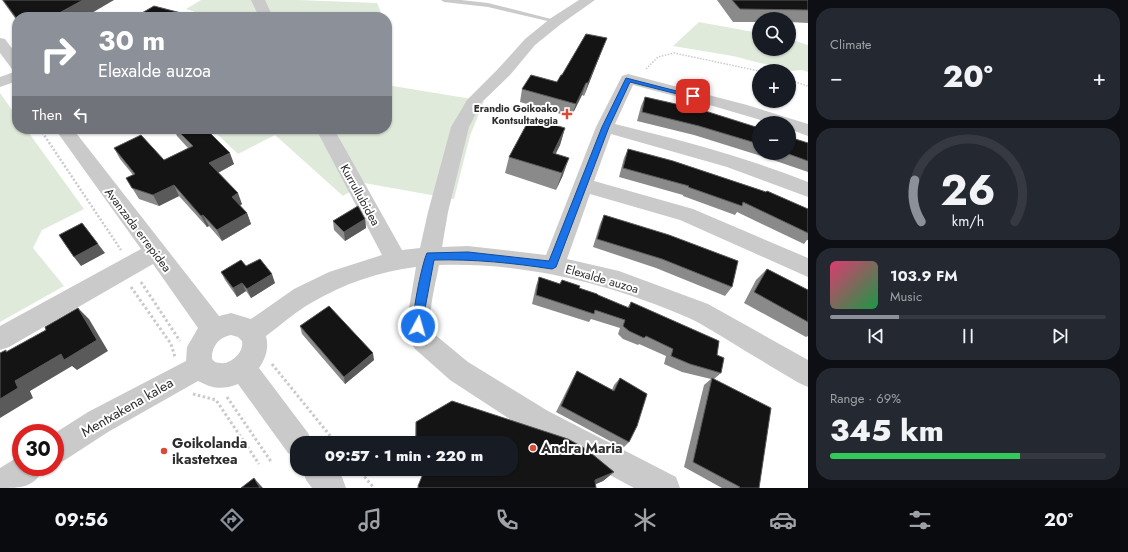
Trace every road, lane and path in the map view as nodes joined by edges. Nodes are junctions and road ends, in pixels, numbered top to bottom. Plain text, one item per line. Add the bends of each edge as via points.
1 (258, 0) edge
2 (444, 0) edge
3 (588, 0) edge
4 (264, 12) edge
5 (556, 21) junction
6 (0, 42) edge
7 (12, 59) edge
8 (752, 70) edge
9 (635, 77) junction
10 (12, 78) edge
11 (0, 82) edge
12 (796, 82) edge
13 (808, 86) edge
14 (605, 127) junction
15 (808, 130) edge
16 (43, 134) edge
17 (68, 134) edge
18 (328, 134) edge
19 (583, 184) junction
20 (808, 190) edge
21 (155, 252) junction
22 (123, 253) dead end
23 (430, 256) junction
24 (396, 260) junction
25 (552, 265) junction
26 (808, 268) edge
27 (140, 280) dead end
28 (214, 330) junction
29 (252, 332) junction
30 (0, 339) edge
31 (183, 346) dead end
32 (190, 359) junction
33 (270, 362) dead end
34 (172, 363) dead end
35 (243, 368) junction
36 (808, 374) edge
37 (189, 393) dead end
38 (293, 436) edge
39 (330, 436) edge
40 (64, 444) edge
41 (259, 464) dead end
42 (15, 476) edge
43 (322, 476) edge
44 (364, 476) edge
45 (0, 486) edge
46 (330, 488) edge
47 (374, 488) edge
48 (665, 488) edge

1 - 4 street
2 - 5 lane via 488,5
3 - 5 street
5 - 23 street via 530,42 504,72 474,100 460,127 438,212
6 - 7 street
8 - 9 path via 664,53
9 - 14 street
9 - 15 street
10 - 11 street
12 - 13 path
14 - 19 street
14 - 20 street via 694,150
16 - 22 path
17 - 21 street, Avanzada errepidea
18 - 24 street, Kurrullubidea
19 - 25 street
19 - 26 street via 686,214
21 - 28 street, Avanzada errepidea
21 - 30 street
23 - 24 street, Elexalde auzoa
23 - 25 street, Elexalde auzoa via 468,255
23 - 48 street via 418,326 423,340 459,371 538,421
24 - 29 street, Elexalde auzoa via 337,279 302,296
25 - 36 street, Elexalde auzoa via 619,281 699,311
27 - 31 path
28 - 29 street via 231,324 247,327
28 - 32 street via 201,343 198,359
29 - 35 street via 256,338 254,354
32 - 34 path
32 - 35 street via 214,375 224,376
32 - 40 street, Mentxakena kalea
33 - 39 path
35 - 38 street
37 - 41 path via 216,400
42 - 45 street
43 - 46 street
44 - 47 path

